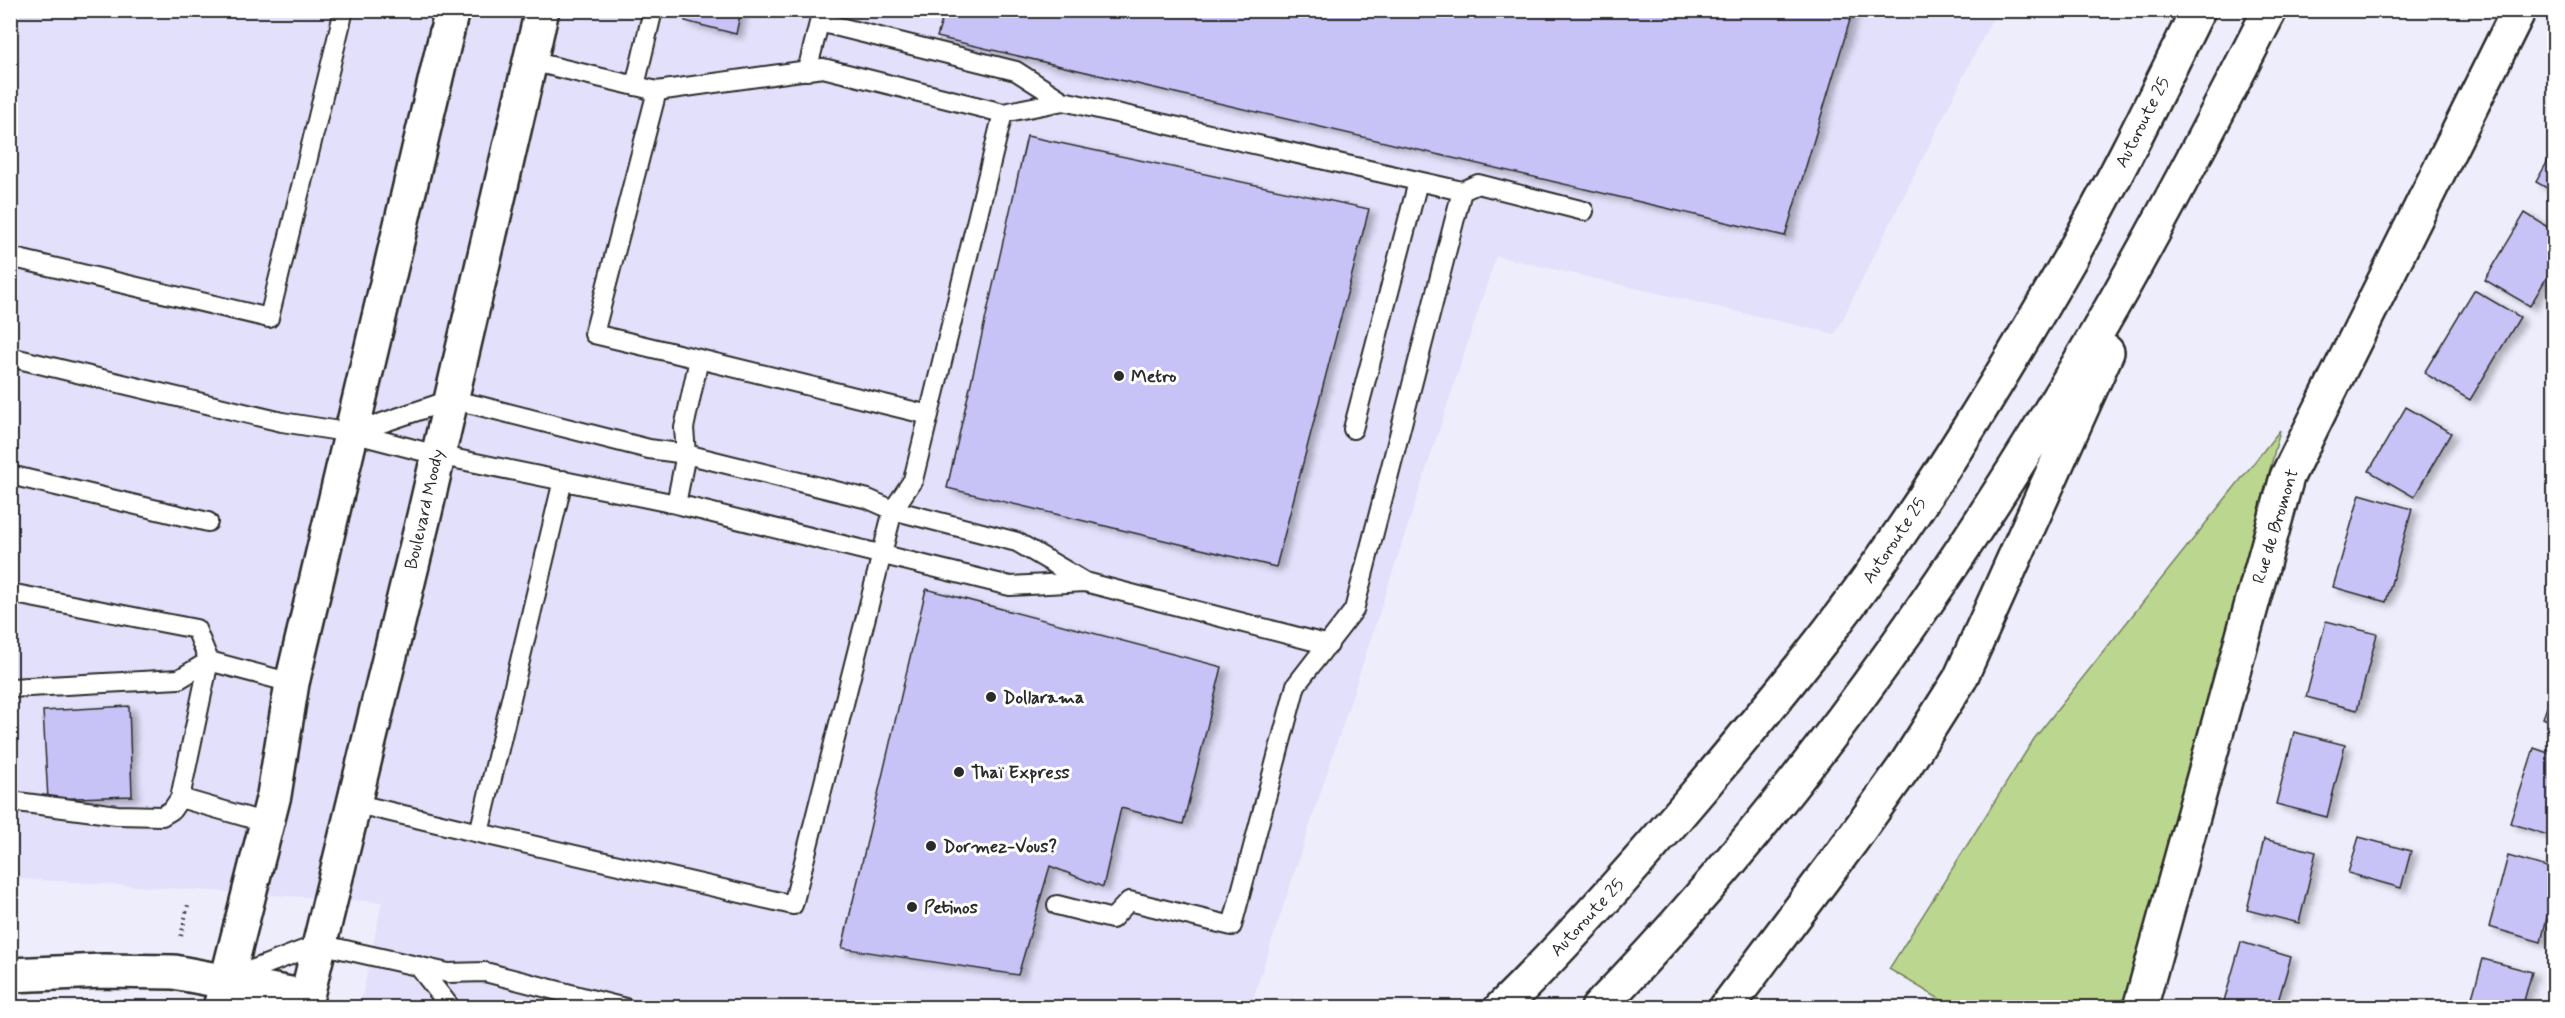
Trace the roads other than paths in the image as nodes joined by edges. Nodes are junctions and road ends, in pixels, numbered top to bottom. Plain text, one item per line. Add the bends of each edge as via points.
1 (344, 10) edge
2 (452, 10) edge
3 (542, 10) edge
4 (653, 10) edge
5 (2198, 10) edge
6 (2270, 10) edge
7 (2519, 10) edge
8 (821, 16) edge
9 (530, 60) junction
10 (807, 70) junction
11 (635, 86) junction
12 (657, 91) junction
13 (1063, 101) junction
14 (1003, 112) junction
15 (2189, 167) junction
16 (1418, 182) junction
17 (1462, 191) junction
18 (1584, 211) dead end
19 (10, 257) edge
20 (10, 357) edge
21 (699, 359) junction
22 (450, 400) junction
23 (929, 415) junction
24 (1353, 429) dead end
25 (352, 433) junction
26 (687, 454) junction
27 (437, 455) junction
28 (10, 475) edge
29 (563, 480) junction
30 (676, 504) junction
31 (893, 510) junction
32 (208, 522) dead end
33 (881, 555) junction
34 (1085, 582) junction
35 (10, 593) edge
36 (1329, 645) junction
37 (209, 661) junction
38 (292, 683) junction
39 (10, 688) edge
40 (180, 798) junction
41 (10, 801) edge
42 (353, 803) junction
43 (267, 823) junction
44 (478, 833) junction
45 (1057, 905) dead end
46 (319, 944) junction
47 (418, 966) junction
48 (10, 975) edge
49 (224, 994) edge
50 (305, 1002) edge
51 (452, 1008) edge
52 (626, 1008) edge
53 (1501, 1008) edge
54 (1598, 1008) edge
55 (1726, 1008) edge
56 (2140, 1008) edge

1 - 19 lane via 269,318
2 - 25 main road
3 - 9 main road, Boulevard Moody
4 - 11 lane
5 - 53 main road, Autoroute 25 via 2067,263 1954,449 1866,581 1801,668 1678,816
6 - 15 main road
7 - 56 main road, Rue de Bromont via 2287,477
8 - 10 lane
8 - 13 lane via 1016,72
9 - 11 lane
9 - 22 main road, Boulevard Moody
10 - 12 lane
10 - 14 lane via 823,68
11 - 12 lane
12 - 21 lane via 594,334
13 - 14 lane
13 - 16 lane
14 - 23 lane
15 - 54 main road via 2093,340 1939,585 1848,713 1760,825
15 - 55 main road via 1960,679 1905,766
16 - 17 lane
16 - 24 lane
17 - 18 lane via 1478,184
17 - 36 lane via 1354,610
20 - 25 lane via 282,422
21 - 23 lane
21 - 26 lane via 684,428
22 - 25 lane
22 - 26 lane via 649,449
22 - 27 main road, Boulevard Moody
23 - 31 lane via 913,480
25 - 27 lane
25 - 38 main road
26 - 30 lane
26 - 31 lane via 868,499
27 - 29 lane
27 - 42 main road, Boulevard Moody
28 - 32 lane
29 - 30 lane
29 - 44 lane
30 - 33 lane
31 - 33 lane
31 - 34 lane via 1017,542
33 - 34 lane via 1010,586
33 - 44 lane via 793,905
34 - 36 lane
35 - 37 lane via 196,629
36 - 45 lane via 1296,685 1232,926 1129,902 1112,920
37 - 38 lane
37 - 39 lane via 178,679
37 - 40 lane
38 - 43 main road
40 - 41 lane via 162,816 117,815
40 - 43 lane
42 - 44 lane
42 - 46 main road, Boulevard Moody
43 - 49 main road
46 - 47 lane
46 - 49 lane
46 - 50 main road, Boulevard Moody
47 - 51 lane
47 - 52 lane via 448,973 485,972
48 - 49 main road via 174,972
49 - 50 main road

